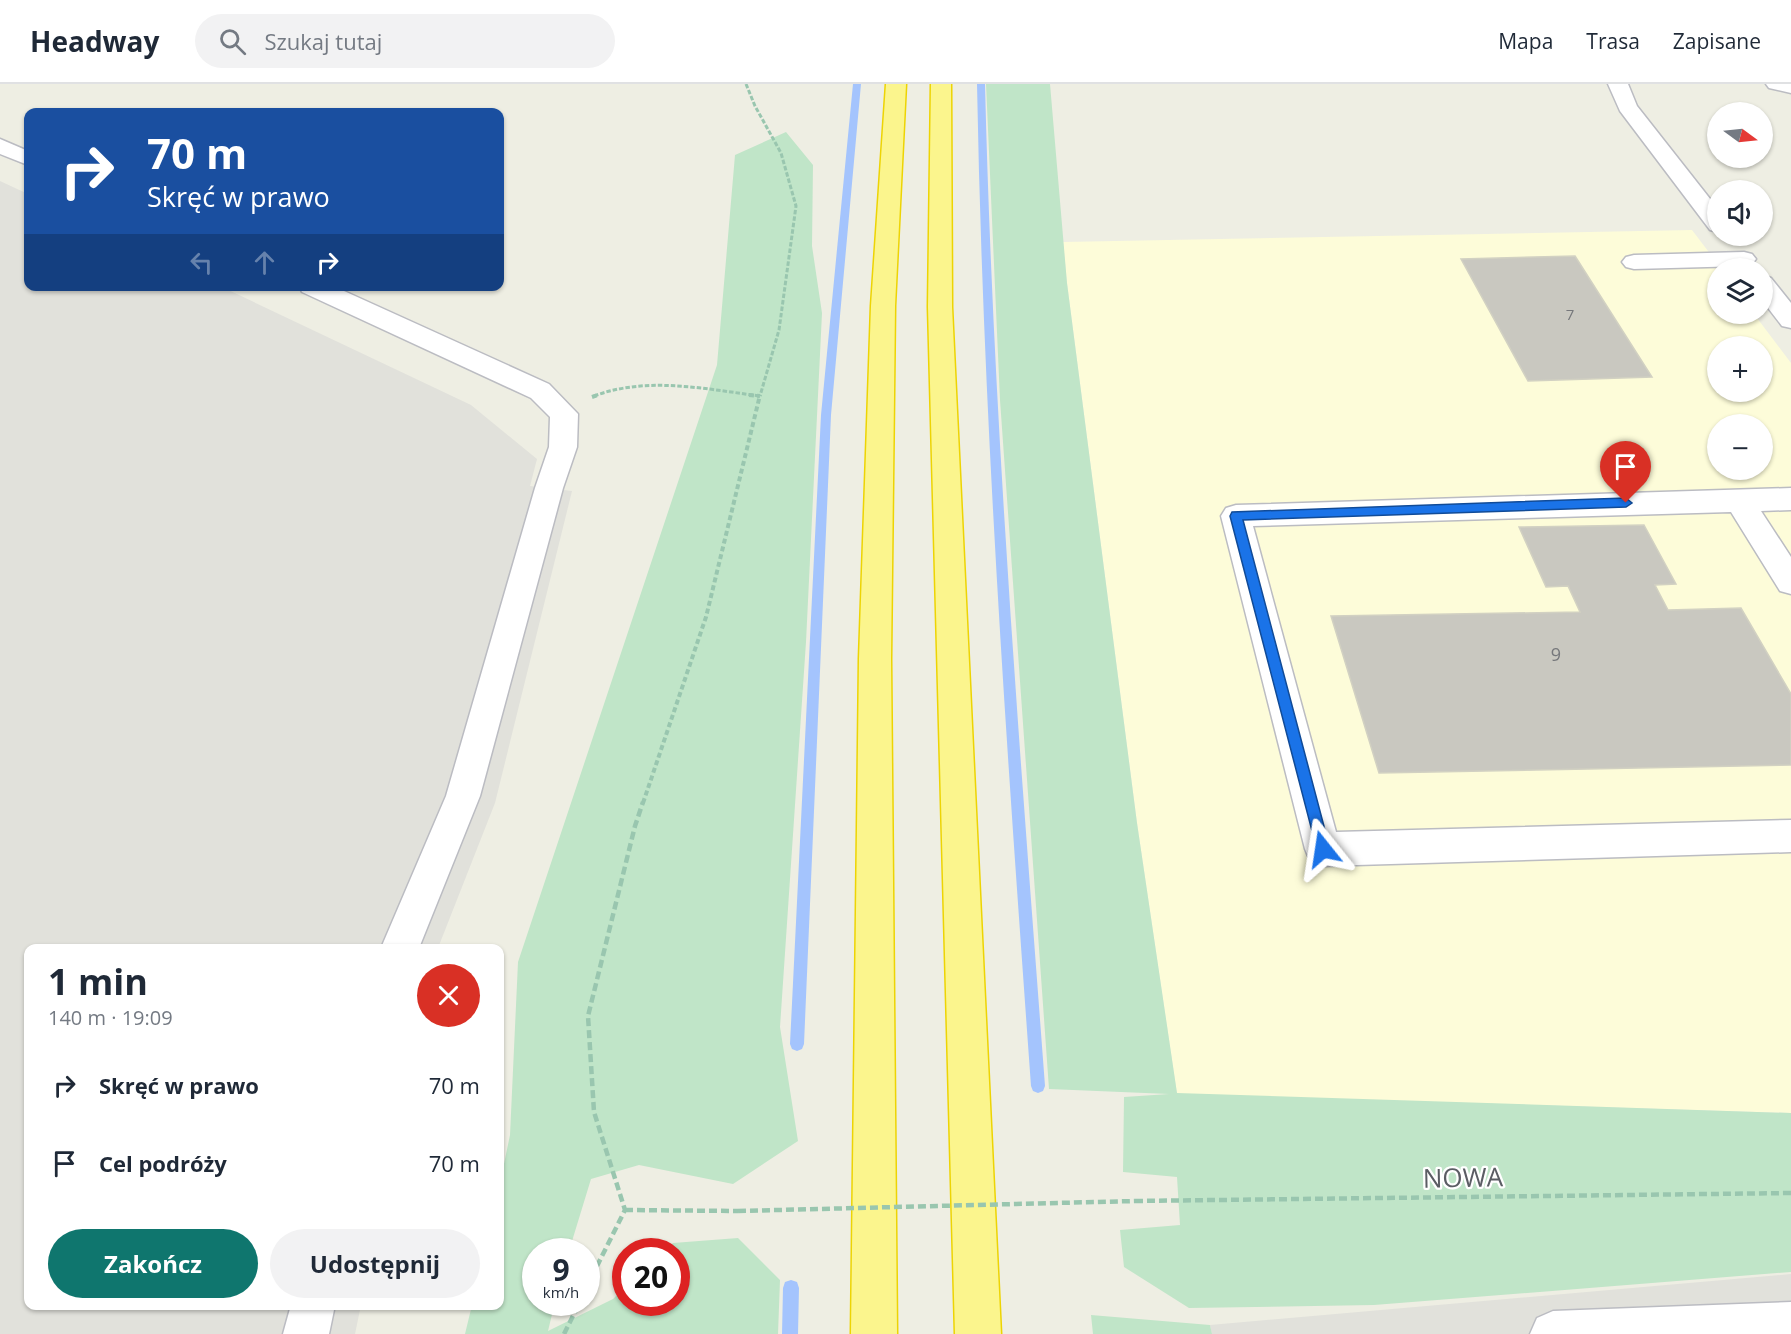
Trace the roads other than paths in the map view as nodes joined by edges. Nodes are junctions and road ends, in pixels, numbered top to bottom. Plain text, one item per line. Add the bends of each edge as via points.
1 (896, 84) edge
2 (941, 84) edge
3 (1618, 84) edge
4 (1776, 84) edge
5 (1791, 87) edge
6 (0, 146) edge
7 (24, 157) edge
8 (1707, 211) edge
9 (1734, 246) edge
10 (1743, 258) edge
11 (1634, 262) dead end
12 (1707, 263) edge
13 (322, 291) edge
14 (1773, 297) edge
15 (1791, 320) edge
16 (1791, 499) edge
17 (1738, 500) junction
18 (1791, 582) edge
19 (1791, 836) edge
20 (402, 944) edge
21 (312, 1310) edge
22 (1791, 1325) edge
23 (306, 1334) edge
24 (873, 1334) edge
25 (978, 1334) edge
26 (1553, 1334) edge

1 - 24 highway via 883,306 875,659
2 - 25 highway via 941,319
3 - 8 street via 1627,107
4 - 5 street
6 - 7 street
9 - 10 street
11 - 12 street
13 - 20 street via 540,391 564,414 563,447 463,796
14 - 15 street
16 - 17 street
17 - 18 street
17 - 19 street via 1236,516 1323,849
21 - 23 street
22 - 26 street

